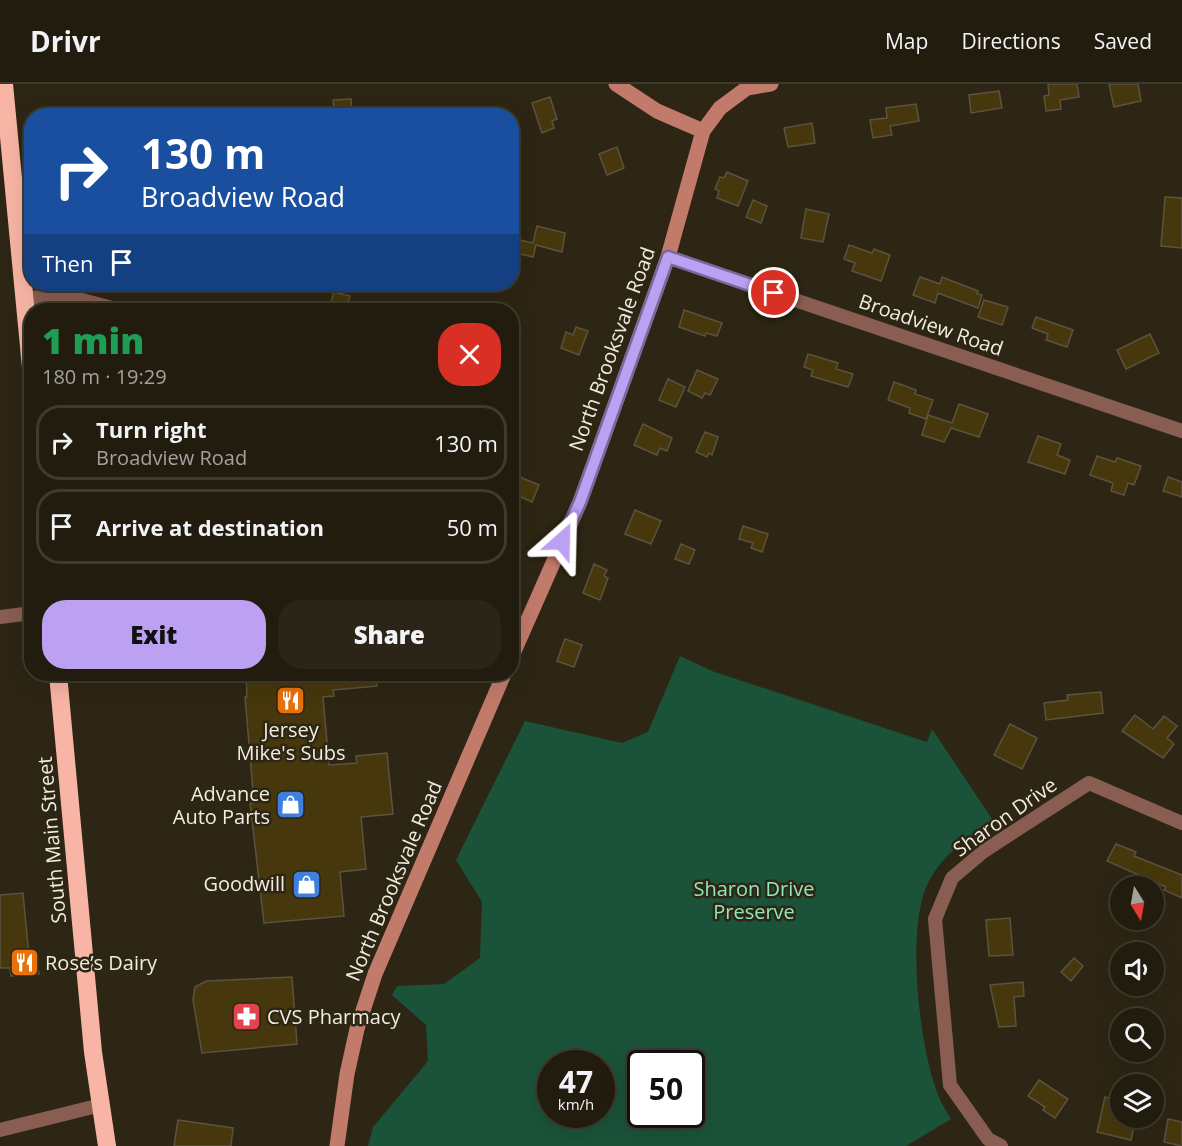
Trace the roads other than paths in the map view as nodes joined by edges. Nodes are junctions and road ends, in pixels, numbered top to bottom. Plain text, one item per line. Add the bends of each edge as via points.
1 (4, 84) edge
2 (616, 84) edge
3 (771, 84) edge
4 (703, 131) junction
5 (668, 257) junction
6 (24, 297) junction
7 (25, 303) edge
8 (93, 303) edge
9 (1182, 431) edge
10 (24, 615) edge
11 (0, 617) edge
12 (519, 640) edge
13 (59, 681) edge
14 (501, 681) edge
15 (1182, 823) edge
16 (101, 1105) junction
17 (0, 1130) edge
18 (107, 1146) edge
19 (338, 1146) edge
20 (1001, 1146) edge

1 - 6 highway
2 - 4 main road via 657,111
3 - 4 main road, North Brooksvale Road via 747,88 720,108
4 - 5 main road, North Brooksvale Road
5 - 9 street, Broadview Road
5 - 12 main road, North Brooksvale Road via 580,502
6 - 7 highway
6 - 8 street
10 - 11 street
13 - 16 highway, South Main Street
14 - 19 main road, North Brooksvale Road via 375,974 347,1074
15 - 20 street, Sharon Drive via 1089,783 984,851 952,878 935,919 950,1086 988,1139
16 - 17 street
16 - 18 highway, South Main Street

